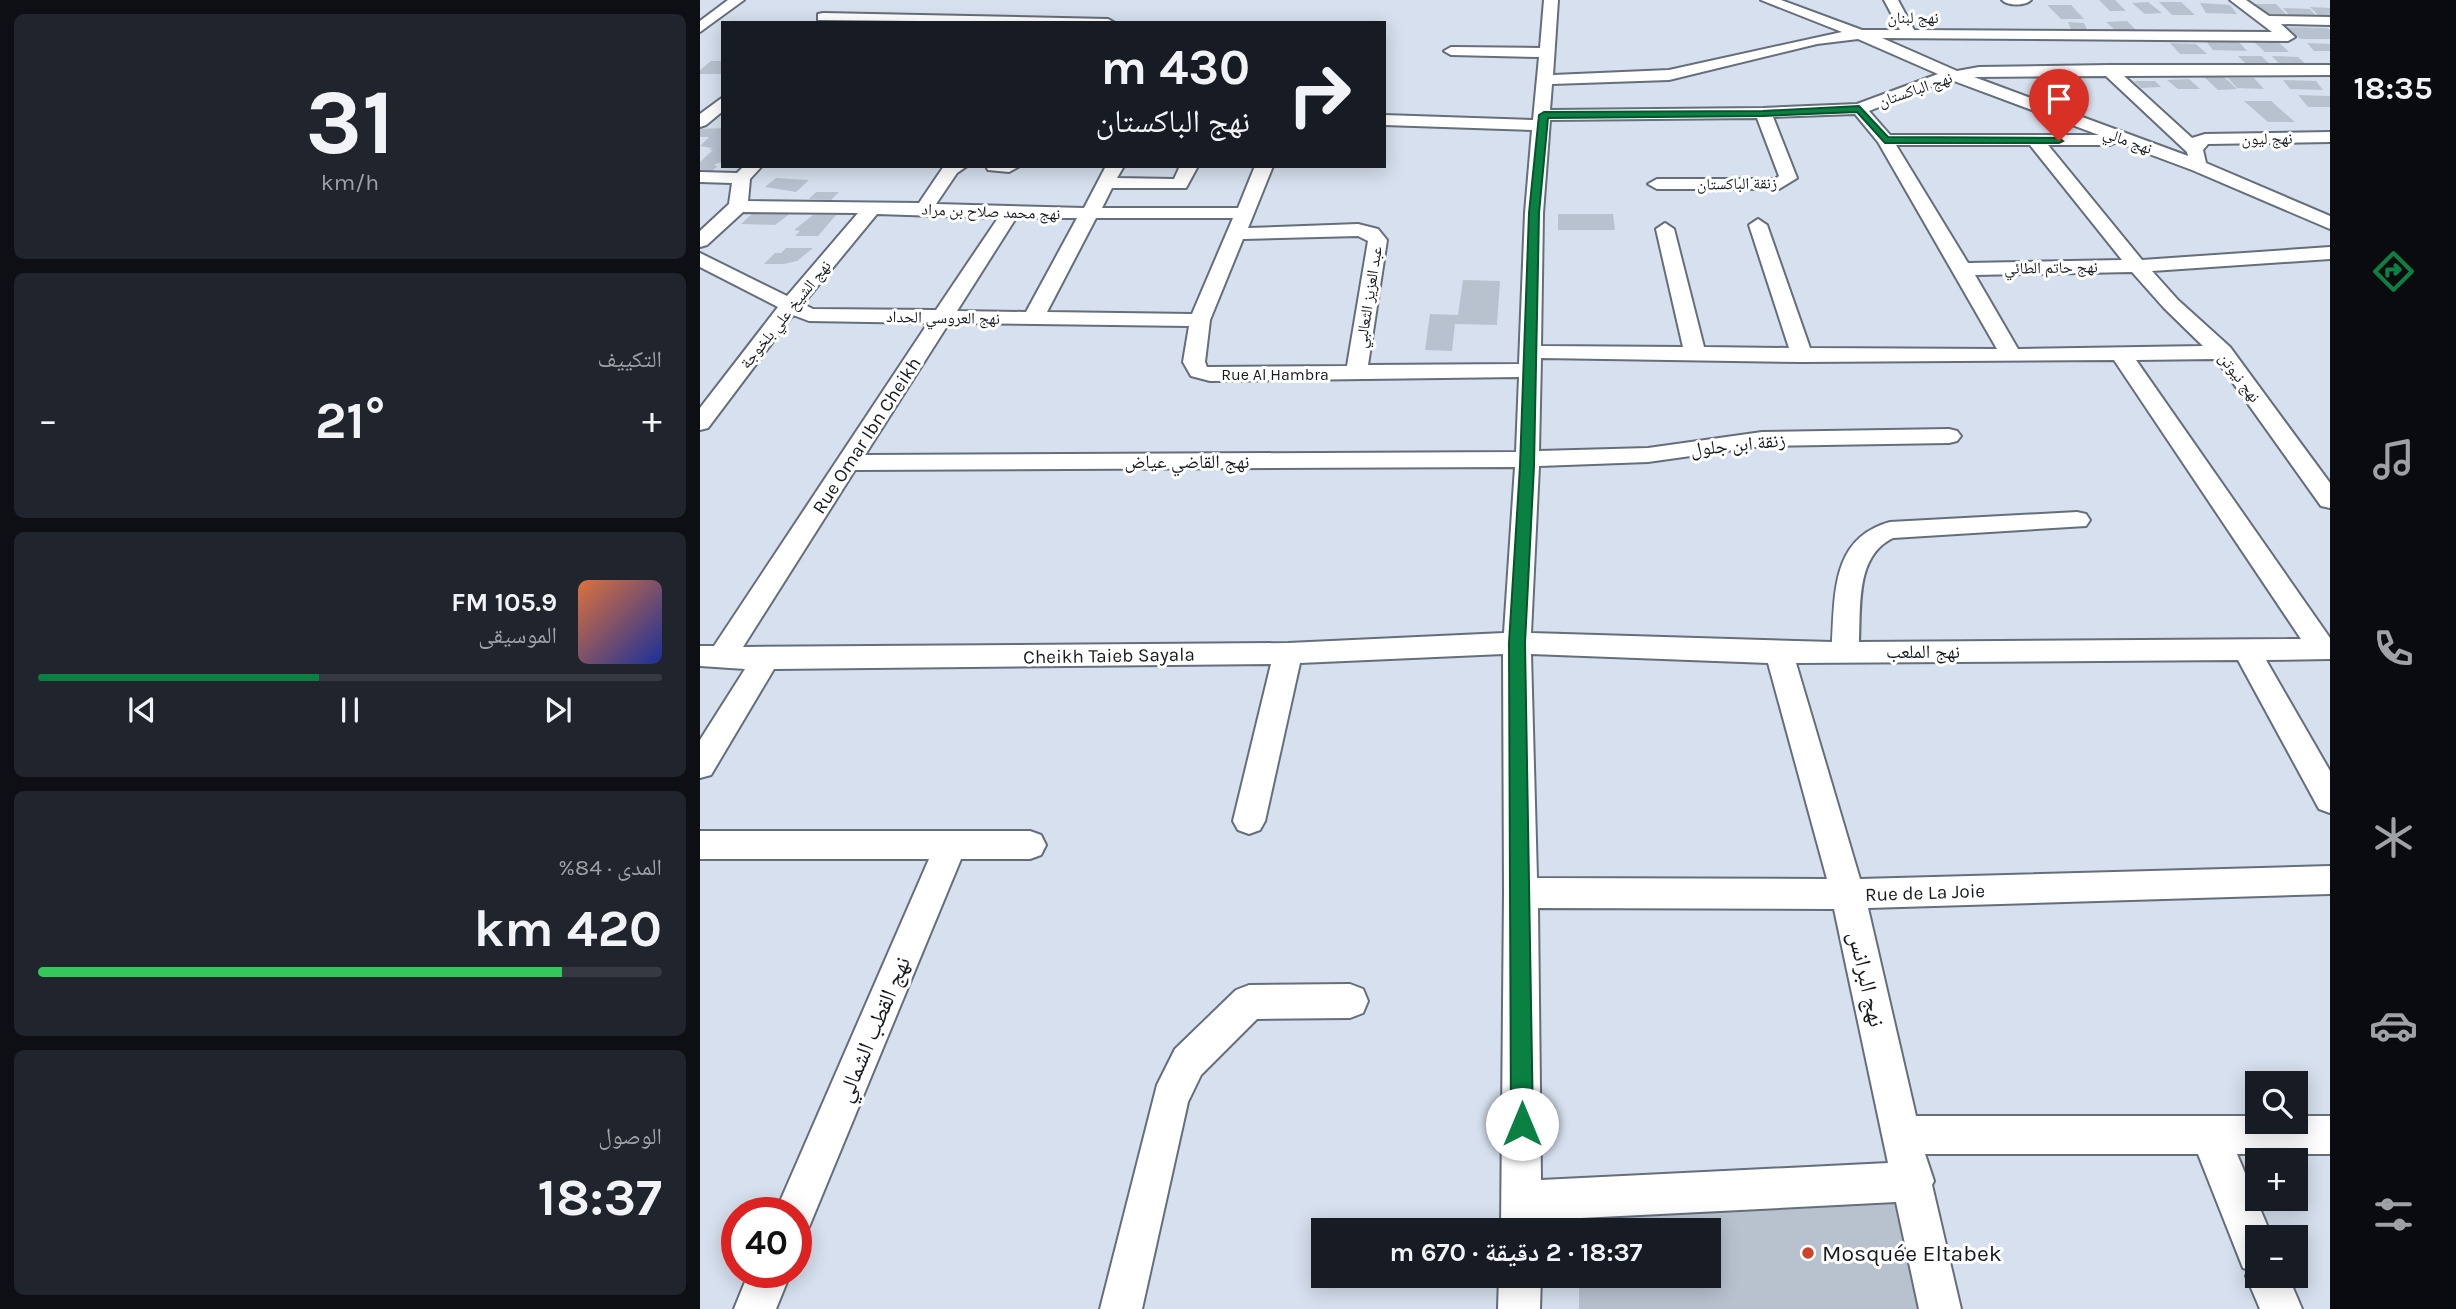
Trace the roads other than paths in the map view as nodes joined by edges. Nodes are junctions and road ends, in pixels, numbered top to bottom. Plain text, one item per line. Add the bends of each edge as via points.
1 (737, 0) edge
2 (840, 0) edge
3 (1550, 0) edge
4 (1768, 0) edge
5 (1891, 0) edge
6 (2009, 0) edge
7 (2024, 0) edge
8 (2237, 0) edge
9 (819, 20) edge
10 (2270, 20) junction
11 (2330, 20) edge
12 (926, 21) edge
13 (992, 21) edge
14 (1010, 21) edge
15 (1099, 21) edge
16 (702, 25) edge
17 (1860, 34) junction
18 (1909, 34) junction
19 (2297, 44) junction
20 (1451, 51) dead end
21 (1546, 67) junction
22 (2109, 70) junction
23 (2329, 70) edge
24 (1953, 75) junction
25 (721, 104) edge
26 (1859, 109) junction
27 (1763, 113) junction
28 (1386, 120) edge
29 (1543, 120) junction
30 (700, 123) edge
31 (721, 125) edge
32 (2330, 137) edge
33 (1885, 140) junction
34 (2127, 140) junction
35 (2036, 141) junction
36 (2199, 152) junction
37 (953, 168) edge
38 (1188, 168) edge
39 (1263, 168) edge
40 (747, 172) edge
41 (1111, 175) edge
42 (700, 177) edge
43 (1657, 184) dead end
44 (738, 206) junction
45 (873, 207) junction
46 (924, 209) junction
47 (1010, 213) junction
48 (1091, 213) junction
49 (1244, 213) junction
50 (2330, 223) edge
51 (1758, 225) dead end
52 (1665, 229) dead end
53 (1236, 234) junction
54 (700, 241) edge
55 (2330, 253) edge
56 (700, 259) edge
57 (2137, 266) junction
58 (1962, 269) junction
59 (789, 307) junction
60 (942, 318) junction
61 (1033, 318) junction
62 (1200, 320) junction
63 (2222, 352) junction
64 (1695, 354) junction
65 (1802, 356) junction
66 (2011, 356) junction
67 (2122, 356) junction
68 (1530, 361) junction
69 (1356, 373) junction
70 (700, 423) edge
71 (1949, 436) dead end
72 (1527, 459) junction
73 (848, 463) junction
74 (2330, 500) edge
75 (2077, 520) dead end
76 (1517, 643) junction
77 (2327, 649) edge
78 (1845, 651) junction
79 (2248, 652) junction
80 (1288, 653) junction
81 (1779, 653) junction
82 (711, 657) edge
83 (766, 659) junction
84 (700, 766) edge
85 (2330, 800) edge
86 (1249, 821) dead end
87 (700, 845) edge
88 (951, 845) junction
89 (1030, 845) dead end
90 (2330, 880) edge
91 (1521, 893) junction
92 (1848, 894) junction
93 (1350, 1001) dead end
94 (1903, 1135) junction
95 (2209, 1135) junction
96 (2330, 1135) edge
97 (1913, 1181) junction
98 (803, 1197) edge
99 (1521, 1216) edge
100 (2246, 1225) edge
101 (764, 1288) edge
102 (1520, 1288) edge
103 (2272, 1288) edge
104 (755, 1309) edge
105 (1121, 1309) edge
106 (1519, 1309) edge
107 (1940, 1309) edge
108 (2281, 1309) edge

1 - 16 street
2 - 9 street
3 - 21 street
4 - 17 street, نهج مالي
5 - 18 street
6 - 7 street
8 - 10 street
9 - 12 street
10 - 11 street
10 - 19 street
12 - 13 street via 959,15
14 - 15 street via 1077,16
17 - 18 street, نهج لبنان
17 - 21 street, نهج لبنان via 1669,75
17 - 24 street, نهج مالي
18 - 19 street, نهج لبنان
19 - 23 street
20 - 21 street, نهج لبنان
21 - 29 street
22 - 23 street, نهج الباكستان
22 - 24 street, نهج الباكستان
22 - 36 street
24 - 26 street, نهج الباكستان
24 - 34 street, نهج مالي
25 - 30 street
26 - 27 street, نهج الباكستان
26 - 33 street
27 - 29 street, نهج الباكستان
27 - 43 street, زنقة الباكستان via 1786,182
28 - 29 street, نهج الباكستان
29 - 68 street via 1534,213
30 - 31 street
32 - 36 street, نهج ليون
33 - 35 street
33 - 58 street
34 - 35 street
34 - 36 street, نهج مالي
35 - 57 street, نهج نيوتن
36 - 50 street, نهج مالي
37 - 46 street
38 - 41 street via 1180,184
39 - 49 street, Rue Al Hambra
40 - 42 street
40 - 44 street
41 - 48 street
44 - 45 street, نهج محمد صلاح بن مراد
44 - 54 street
45 - 46 street, نهج محمد صلاح بن مراد
45 - 59 street, نهج الشيخ علي بلخوجة
46 - 47 street, نهج محمد صلاح بن مراد
47 - 48 street, نهج محمد صلاح بن مراد
47 - 60 street, Rue Omar Ibn Cheikh
48 - 49 street, نهج محمد صلاح بن مراد
48 - 61 street
49 - 53 street, Rue Al Hambra
51 - 65 street
52 - 64 street
53 - 62 street, Rue Al Hambra
53 - 69 street, عبد العزيز الثعالبي via 1358,230 1378,240
55 - 57 street, نهج حاتم الطائي
56 - 59 street, نهج العروسي الحداد
57 - 58 street, نهج حاتم الطائي
57 - 63 street, نهج نيوتن
58 - 66 street
59 - 60 street, نهج العروسي الحداد via 809,315
59 - 70 street, نهج الشيخ علي بلخوجة
60 - 61 street, نهج العروسي الحداد
60 - 73 street, Rue Omar Ibn Cheikh
61 - 62 street, نهج العروسي الحداد
62 - 69 street, Rue Al Hambra via 1195,366 1203,373
63 - 67 street, Rue Al Hambra
63 - 74 street, نهج نيوتن
64 - 65 street, Rue Al Hambra
64 - 68 street, Rue Al Hambra
65 - 66 street, Rue Al Hambra
66 - 67 street, Rue Al Hambra
67 - 77 street
68 - 69 street, Rue Al Hambra
68 - 72 street
71 - 72 street, زنقة ابن جلول via 1762,439 1648,455
72 - 73 street, نهج القاضي عياض
72 - 76 street
73 - 82 street, Rue Omar Ibn Cheikh
75 - 78 street via 1890,530 1877,536 1857,558
76 - 80 street, Cheikh Taieb Sayala
76 - 81 street, نهج الملعب
76 - 91 street
77 - 79 street, نهج الملعب
78 - 79 street, نهج الملعب
78 - 81 street, نهج الملعب
79 - 85 street
80 - 83 street, Cheikh Taieb Sayala
80 - 86 street
81 - 92 street, نهج البرانس
82 - 83 street, Cheikh Taieb Sayala
83 - 84 street
87 - 88 street
88 - 89 street
88 - 98 street, نهج القطب الشمالي
90 - 92 street, Rue de La Joie
91 - 92 street, Rue de La Joie
91 - 99 street
92 - 94 street, نهج البرانس
93 - 105 street via 1248,1002 1188,1062 1170,1098
94 - 95 street
94 - 97 street, نهج البرانس
95 - 96 street
95 - 100 street
97 - 99 street
97 - 107 street, نهج البرانس
101 - 104 street
102 - 106 street
103 - 108 street

